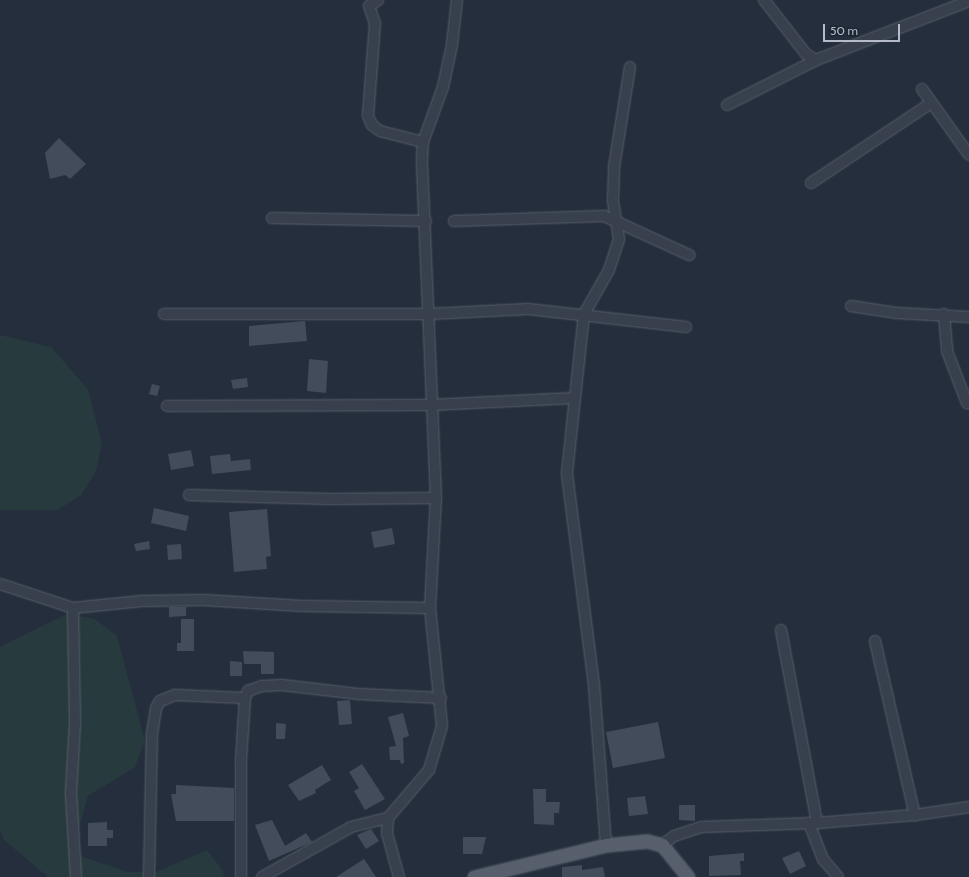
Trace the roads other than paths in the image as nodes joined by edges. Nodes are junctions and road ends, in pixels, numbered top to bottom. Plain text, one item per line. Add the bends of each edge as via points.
1 (378, 0) edge
2 (457, 0) edge
3 (764, 0) edge
4 (969, 1) edge
5 (816, 60) junction
6 (630, 67) dead end
7 (922, 89) dead end
8 (931, 103) junction
9 (727, 106) dead end
10 (423, 142) junction
11 (969, 155) edge
12 (811, 184) dead end
13 (272, 218) dead end
14 (426, 221) junction
15 (454, 221) dead end
16 (619, 224) junction
17 (688, 255) dead end
18 (851, 306) dead end
19 (164, 314) dead end
20 (429, 314) junction
21 (584, 314) junction
22 (944, 314) junction
23 (969, 317) edge
24 (686, 327) dead end
25 (575, 398) junction
26 (967, 403) dead end
27 (430, 405) junction
28 (167, 406) dead end
29 (190, 494) dead end
30 (436, 498) junction
31 (0, 584) edge
32 (73, 608) junction
33 (430, 608) junction
34 (781, 630) dead end
35 (875, 641) dead end
36 (244, 698) junction
37 (441, 698) junction
38 (969, 807) edge
39 (916, 815) junction
40 (388, 818) junction
41 (813, 823) junction
42 (606, 845) junction
43 (662, 845) junction
44 (76, 877) edge
45 (149, 877) edge
46 (241, 877) edge
47 (262, 877) edge
48 (399, 877) edge
49 (474, 877) edge
50 (688, 877) edge
51 (838, 877) edge

1 - 10 street via 369,6 375,23 368,116 372,125 380,131
2 - 10 street via 443,87
3 - 5 street via 806,54
4 - 5 street
5 - 9 street
6 - 16 street via 614,166 612,200
7 - 8 street
8 - 11 street
8 - 12 street
10 - 14 street
13 - 14 street
14 - 20 street
15 - 16 street via 604,216
16 - 17 street
16 - 21 street via 619,239 608,270
18 - 22 street via 897,313
19 - 20 street
20 - 21 street via 505,309
20 - 27 street
21 - 24 street
21 - 25 street
22 - 23 street
22 - 26 street via 947,351
25 - 27 street
25 - 42 street via 567,473 593,677
27 - 28 street
27 - 30 street
29 - 30 street via 329,499
30 - 33 street
31 - 32 street
32 - 33 street via 142,601 195,600
32 - 44 street via 75,723 71,793
33 - 37 street
34 - 41 street
35 - 39 street
36 - 37 street via 254,688 282,685 359,694
36 - 45 street via 175,695 160,701 156,708 152,734
36 - 46 street
37 - 40 street via 442,726 435,758 429,770
38 - 39 street
39 - 41 street
40 - 47 street via 351,827
40 - 48 street via 387,833
41 - 43 street via 701,827 674,836
41 - 51 street via 823,859
42 - 43 main road via 647,841
42 - 49 main road
43 - 50 main road

